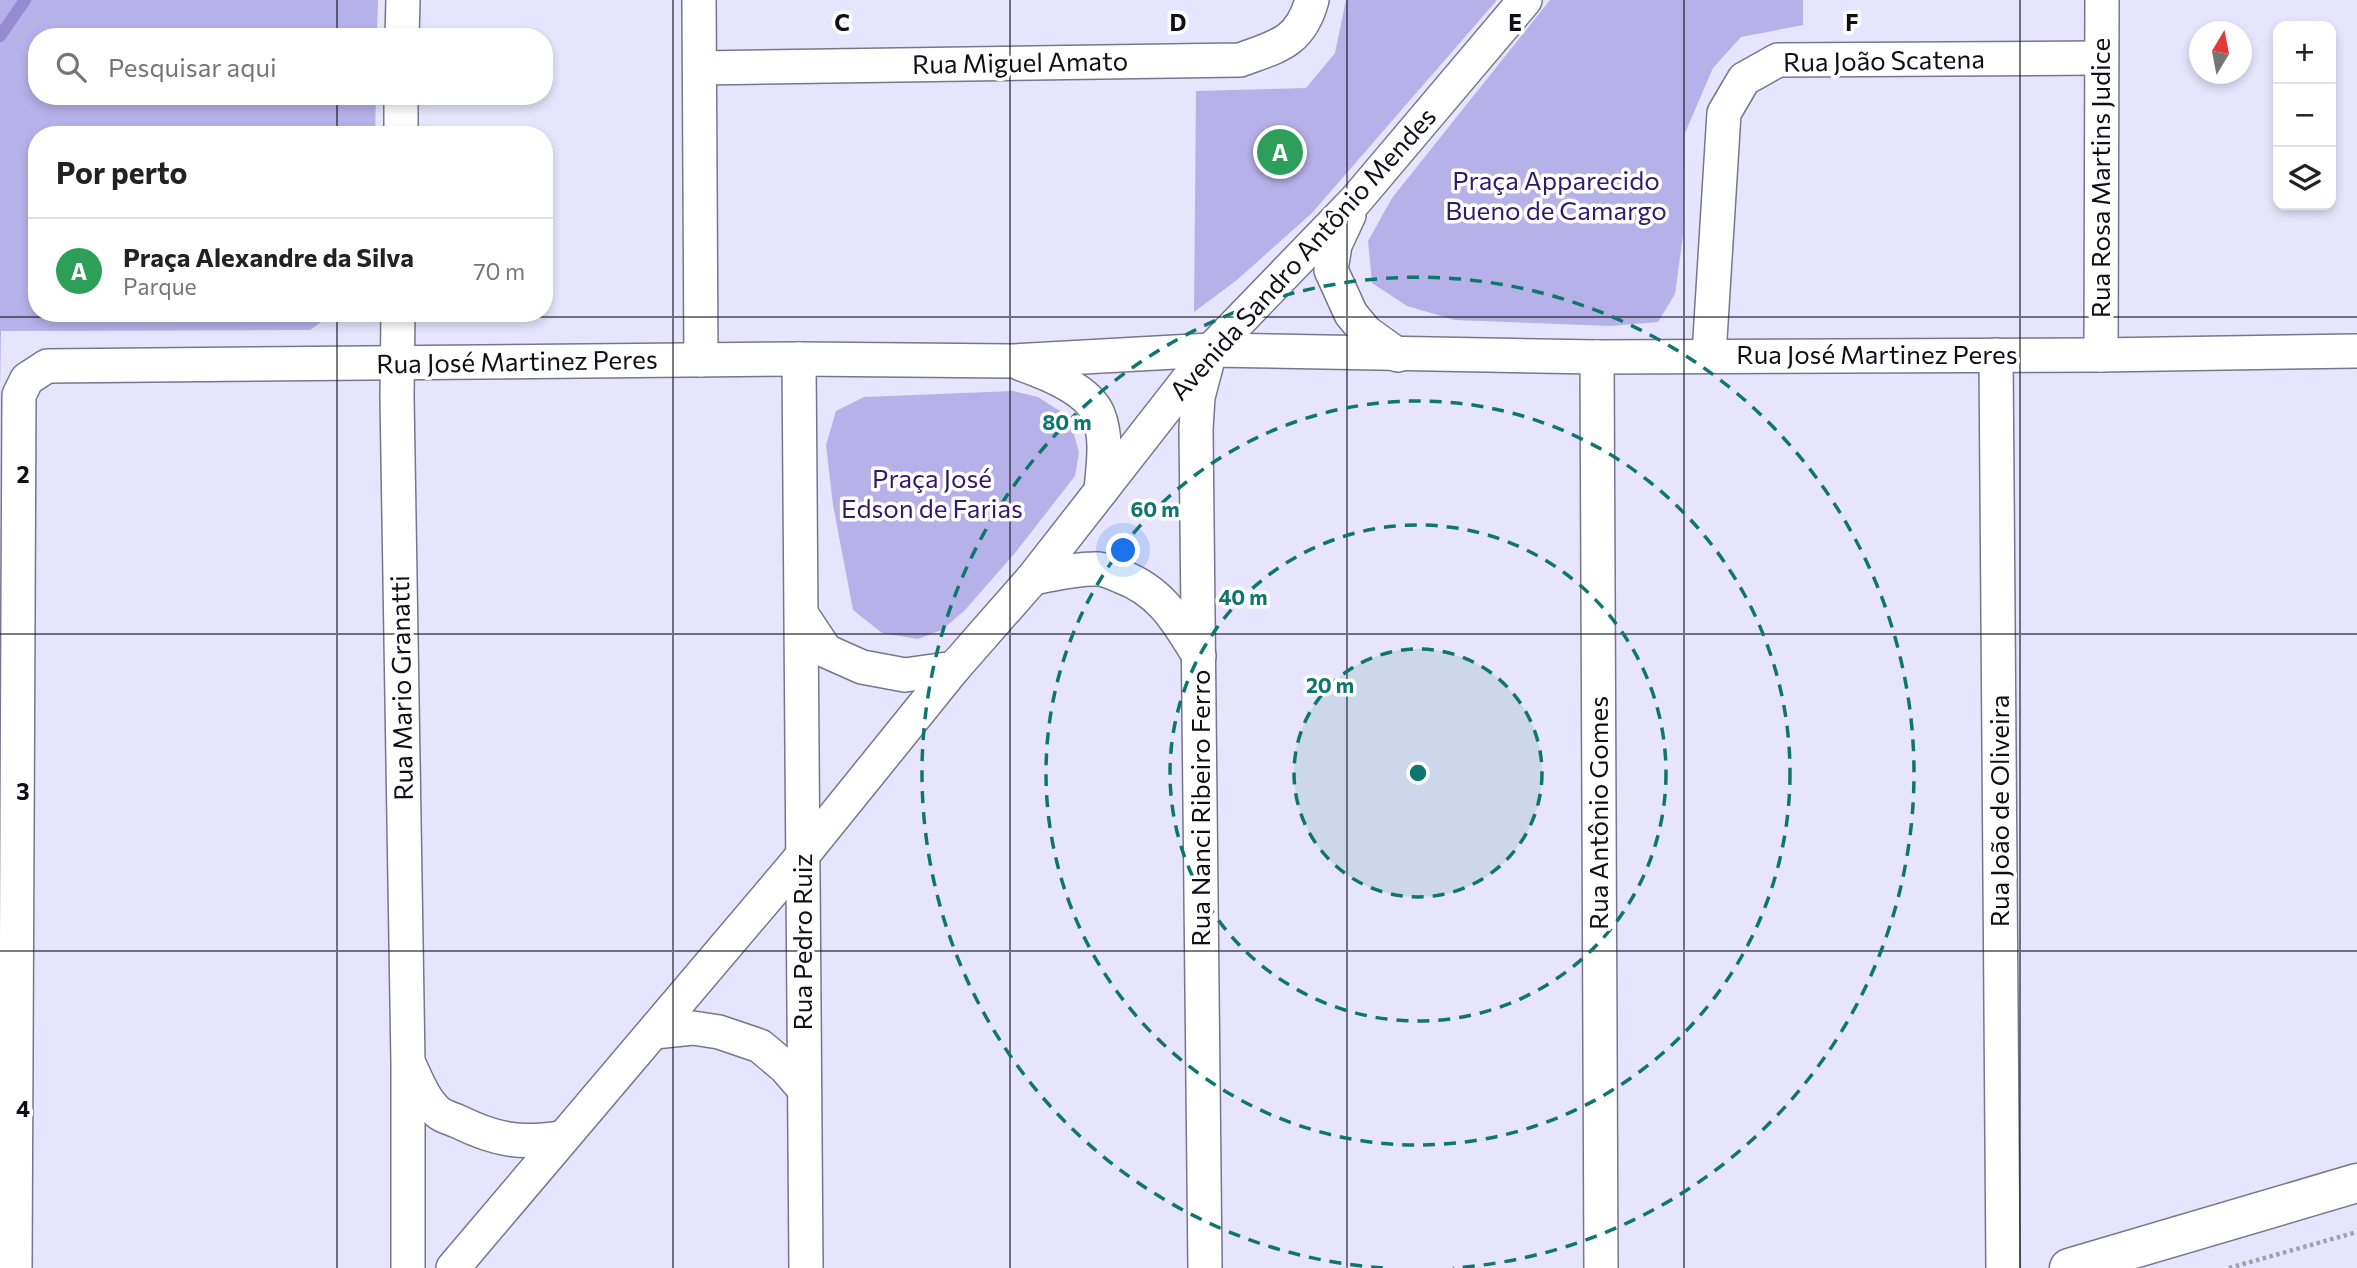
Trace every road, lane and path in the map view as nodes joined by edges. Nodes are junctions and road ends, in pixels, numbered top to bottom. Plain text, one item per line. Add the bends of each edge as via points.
1 (403, 0) edge
2 (699, 0) edge
3 (1311, 0) edge
4 (1525, 0) edge
5 (2102, 0) edge
6 (402, 28) edge
7 (2100, 58) junction
8 (700, 68) junction
9 (401, 105) edge
10 (401, 126) edge
11 (1356, 200) junction
12 (398, 322) edge
13 (1211, 350) junction
14 (2357, 351) edge
15 (1398, 355) junction
16 (1709, 355) junction
17 (1996, 355) junction
18 (2101, 355) junction
19 (1597, 357) junction
20 (799, 359) junction
21 (701, 360) junction
22 (1012, 361) junction
23 (397, 363) junction
24 (1101, 491) junction
25 (1033, 578) junction
26 (802, 615) junction
27 (1200, 658) junction
28 (954, 668) junction
29 (803, 855) junction
30 (654, 1032) junction
31 (408, 1063) junction
32 (804, 1089) junction
33 (561, 1138) junction
34 (2357, 1183) edge
35 (2357, 1232) edge
36 (15, 1268) edge
37 (408, 1268) edge
38 (453, 1268) edge
39 (806, 1268) edge
40 (1205, 1268) edge
41 (1601, 1268) edge
42 (2003, 1268) edge
43 (2069, 1268) edge
44 (2230, 1268) edge

1 - 6 street
2 - 8 street
3 - 8 street, Rua Miguel Amato via 1306,20 1284,44 1240,60
4 - 11 street, Avenida Sandro Antônio Mendes
5 - 7 street, Rua Rosa Martins Judice
7 - 16 street, Rua João Scatena via 1778,60 1744,79 1724,113
7 - 18 street, Rua Rosa Martins Judice
8 - 21 street
9 - 10 street
11 - 13 street, Avenida Sandro Antônio Mendes
11 - 15 street via 1335,245 1331,270 1351,314 1366,332
12 - 23 street, Rua Mario Granatti
13 - 15 street, Rua José Martinez Peres
13 - 22 street, Rua José Martinez Peres
13 - 24 street, Avenida Sandro Antônio Mendes
13 - 27 street, Rua Nanci Ribeiro Ferro via 1198,397 1196,429
14 - 18 street, Rua José Martinez Peres
15 - 19 street, Rua José Martinez Peres
16 - 17 street, Rua José Martinez Peres
16 - 19 street, Rua José Martinez Peres
17 - 18 street, Rua José Martinez Peres
17 - 42 street, Rua João de Oliveira
19 - 41 street, Rua Antônio Gomes
20 - 21 street, Rua José Martinez Peres
20 - 22 street, Rua José Martinez Peres
20 - 26 street, Rua Pedro Ruiz
21 - 23 street, Rua José Martinez Peres
22 - 24 street, Rua José Martinez Peres via 1062,381 1097,411 1104,454
23 - 31 street, Rua Mario Granatti
23 - 36 street, Rua José Martinez Peres via 47,366 27,379 19,395
24 - 25 street, Avenida Sandro Antônio Mendes
25 - 27 street via 1102,569 1134,581 1159,598
25 - 28 street, Avenida Sandro Antônio Mendes
26 - 28 street via 826,651 862,667 905,674
26 - 29 street, Rua Pedro Ruiz
27 - 40 street, Rua Nanci Ribeiro Ferro
28 - 29 street, Avenida Sandro Antônio Mendes
29 - 30 street, Avenida Sandro Antônio Mendes
29 - 32 street, Rua Pedro Ruiz
30 - 32 street via 693,1028 760,1046
30 - 33 street, Avenida Sandro Antônio Mendes
31 - 33 street, Rua Mario Granatti via 438,1113 507,1140
31 - 37 street, Rua Mario Granatti
32 - 39 street, Rua Pedro Ruiz
33 - 38 street, Avenida Sandro Antônio Mendes
34 - 43 main road
35 - 44 path

